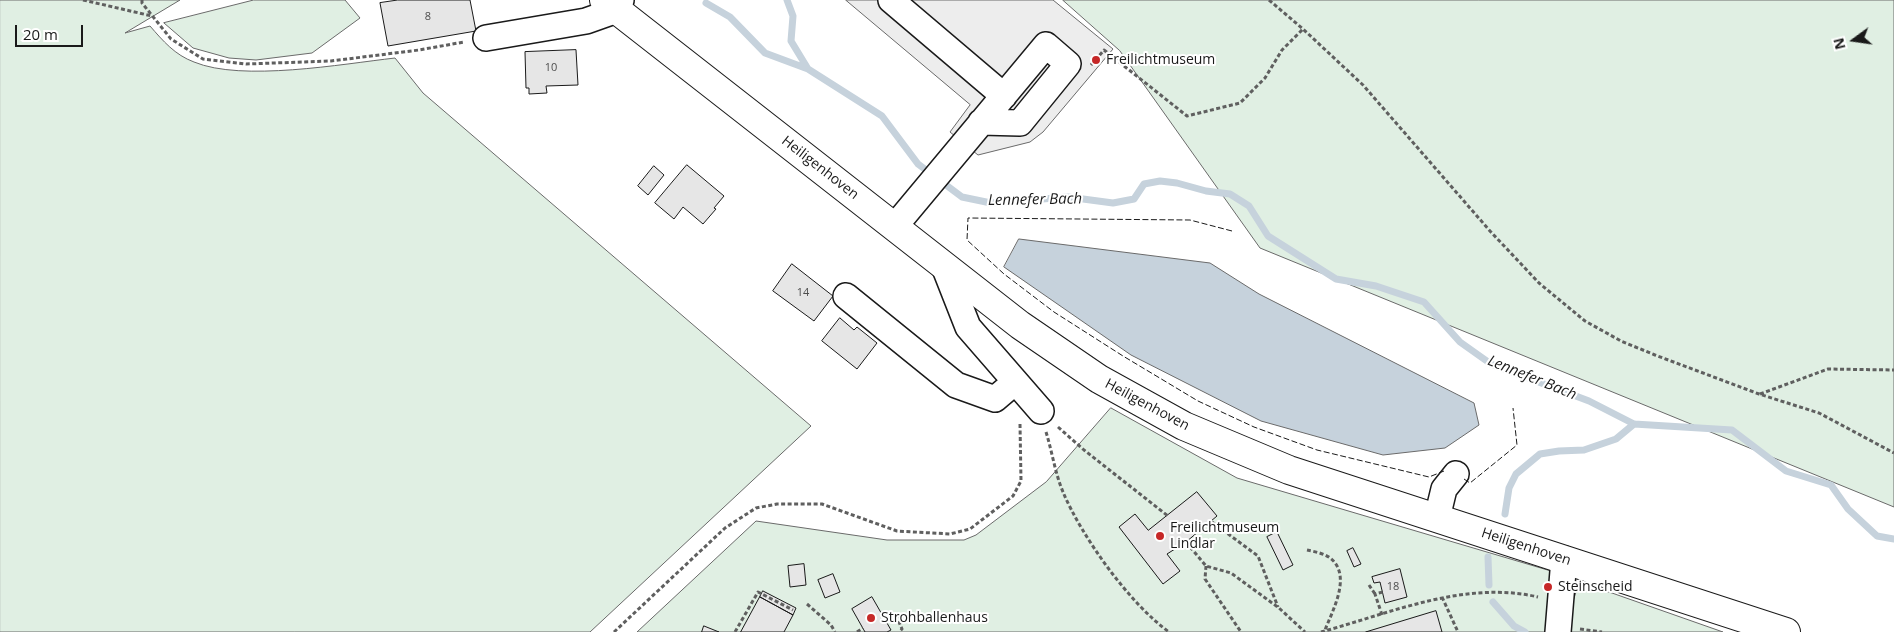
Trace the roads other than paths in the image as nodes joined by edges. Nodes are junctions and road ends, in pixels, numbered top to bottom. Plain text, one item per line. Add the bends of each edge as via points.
1 (891, 0) edge
2 (614, 3) edge
3 (486, 38) road end
4 (1004, 96) junction
5 (981, 122) junction
6 (895, 226) junction
7 (944, 266) junction
8 (846, 296) dead end
9 (1015, 382) junction
10 (1041, 411) road end
11 (1456, 474) dead end
12 (1437, 518) junction
13 (1564, 559) junction
14 (1558, 632) edge
15 (1786, 632) edge

1 - 4 street
2 - 3 street via 586,21
2 - 6 main road, Heiligenhoven
4 - 5 street
4 - 5 street via 1046,45 1068,64 1020,123
5 - 6 street
6 - 7 main road, Heiligenhoven
7 - 9 street via 968,327
7 - 12 main road, Heiligenhoven via 1020,325 1099,379 1184,426 1289,470
8 - 9 street via 956,385 995,399
9 - 10 street
11 - 12 street via 1444,489
12 - 13 main road, Heiligenhoven
13 - 14 street
13 - 15 main road, Heiligenhoven

